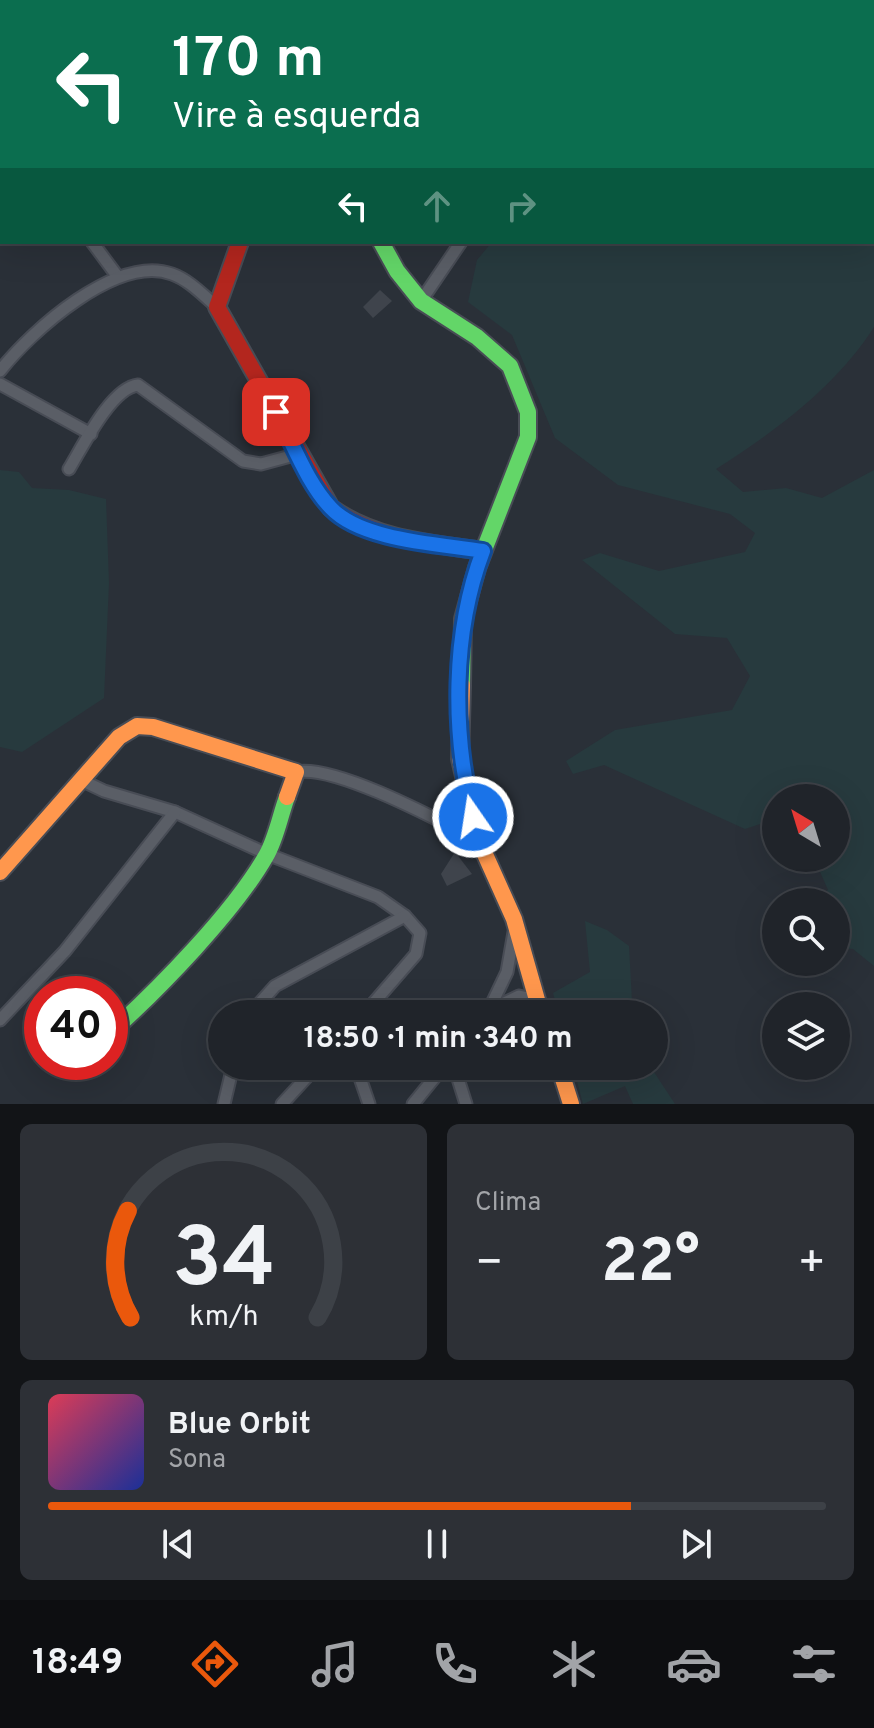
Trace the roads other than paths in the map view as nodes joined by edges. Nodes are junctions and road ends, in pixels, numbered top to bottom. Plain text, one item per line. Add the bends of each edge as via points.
1 (93, 244) edge
2 (239, 244) edge
3 (382, 244) edge
4 (460, 244) edge
5 (118, 277) junction
6 (421, 301) junction
7 (217, 307) junction
8 (0, 371) edge
9 (0, 384) edge
10 (91, 434) junction
11 (298, 454) junction
12 (69, 469) dead end
13 (483, 551) junction
14 (296, 772) junction
15 (83, 781) junction
16 (175, 812) junction
17 (479, 841) junction
18 (267, 854) junction
19 (0, 872) edge
20 (405, 916) junction
21 (514, 919) junction
22 (262, 1000) edge
23 (376, 1000) edge
24 (494, 1000) edge
25 (537, 1000) edge
26 (128, 1017) edge
27 (0, 1020) edge
28 (230, 1080) edge
29 (304, 1080) edge
30 (361, 1080) edge
31 (433, 1080) edge
32 (458, 1080) edge
33 (563, 1080) edge
34 (224, 1104) edge
35 (282, 1104) edge
36 (369, 1104) edge
37 (413, 1104) edge
38 (466, 1104) edge
39 (571, 1104) edge

1 - 5 street
2 - 7 street
3 - 6 street
4 - 6 street
5 - 7 street via 172,274
5 - 8 street via 32,335
6 - 13 street via 510,366 528,412 528,437
7 - 11 street
9 - 10 street
10 - 11 street via 120,392 138,385 243,461 261,464
10 - 12 street
11 - 13 street via 331,508 357,526
13 - 17 street via 463,619 460,718 460,759
14 - 15 street via 144,725 119,737
14 - 17 street via 322,772
14 - 18 street
15 - 16 street
15 - 19 street
16 - 18 street
16 - 27 street via 65,951
17 - 21 street
18 - 20 street via 378,897
18 - 26 street via 241,892
20 - 22 street via 275,986
20 - 23 street via 420,933 416,954
21 - 24 street via 507,972
21 - 25 street
28 - 34 street
29 - 35 street
30 - 36 street
31 - 37 street
32 - 38 street
33 - 39 street

